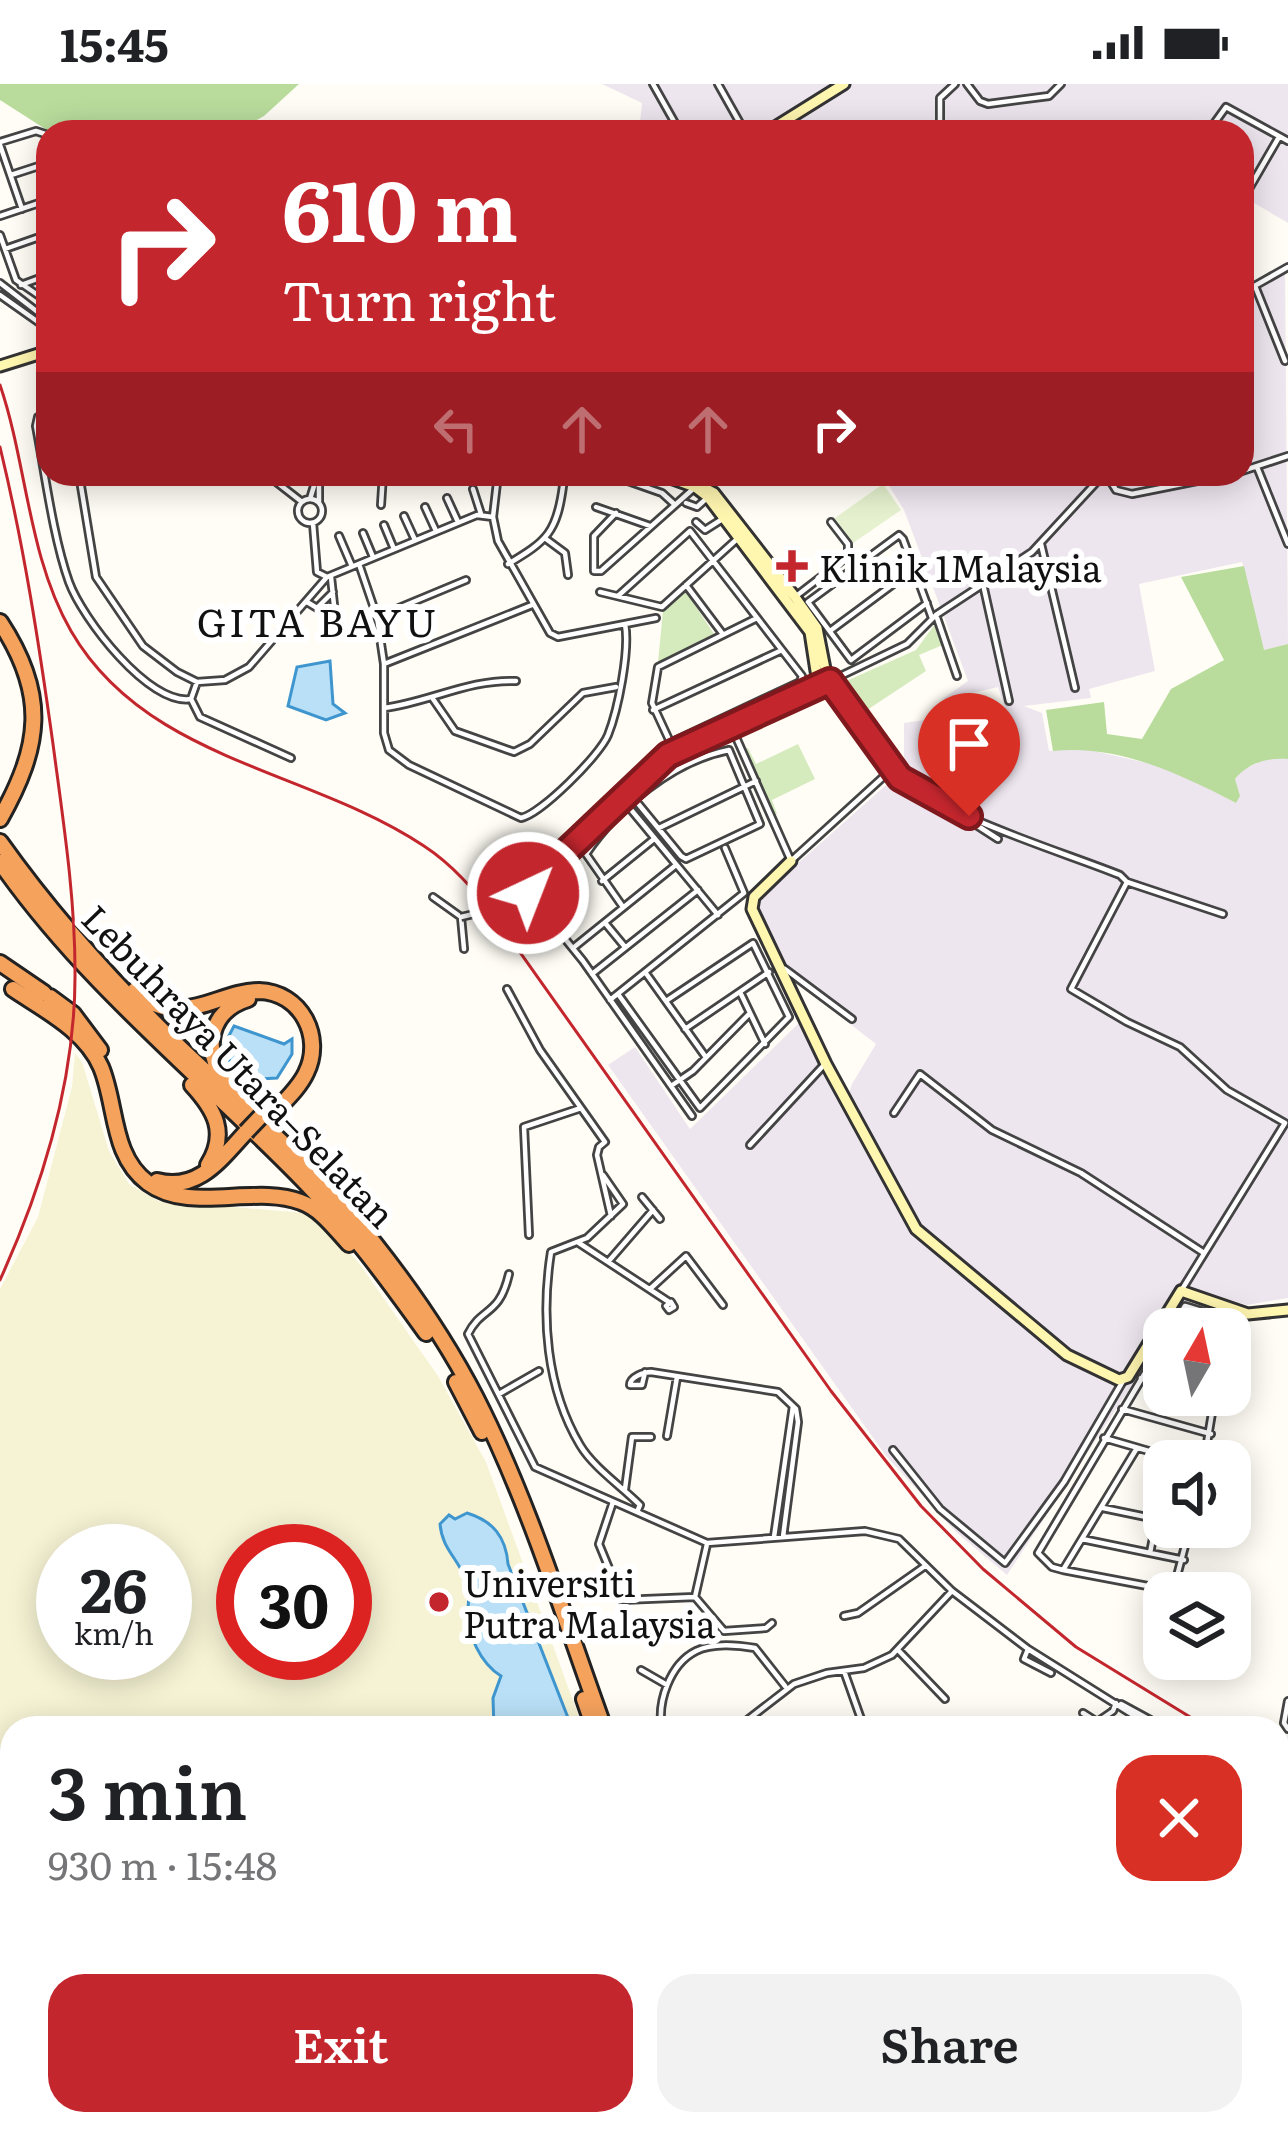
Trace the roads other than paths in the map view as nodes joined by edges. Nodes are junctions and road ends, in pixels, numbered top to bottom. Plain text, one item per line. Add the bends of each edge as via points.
1 (653, 84) edge
2 (718, 84) edge
3 (844, 84) edge
4 (955, 84) edge
5 (967, 84) edge
6 (1040, 84) edge
7 (1061, 84) edge
8 (826, 88) edge
9 (1049, 96) junction
10 (673, 120) edge
11 (739, 120) edge
12 (782, 120) edge
13 (940, 120) edge
14 (1217, 120) edge
15 (1250, 120) edge
16 (1254, 122) edge
17 (36, 130) edge
18 (1280, 136) junction
19 (1288, 141) edge
20 (0, 143) edge
21 (36, 167) edge
22 (11, 175) junction
23 (1254, 180) edge
24 (36, 204) edge
25 (22, 208) junction
26 (0, 216) edge
27 (0, 235) edge
28 (36, 238) edge
29 (5, 249) junction
30 (1288, 267) edge
31 (36, 278) edge
32 (19, 282) junction
33 (0, 283) edge
34 (1255, 286) joint
35 (36, 294) edge
36 (0, 295) edge
37 (36, 311) edge
38 (36, 320) edge
39 (36, 355) edge
40 (1285, 361) dead end
41 (1, 366) edge
42 (1288, 456) edge
43 (1257, 467) junction
44 (1254, 468) edge
45 (49, 486) edge
46 (81, 486) edge
47 (281, 486) edge
48 (314, 486) edge
49 (318, 486) edge
50 (382, 486) edge
51 (497, 486) edge
52 (563, 486) dead end
53 (642, 486) edge
54 (685, 486) edge
55 (696, 486) edge
56 (699, 486) edge
57 (701, 486) edge
58 (1094, 486) edge
59 (1113, 486) edge
60 (1172, 486) edge
61 (473, 489) dead end
62 (708, 497) junction
63 (447, 498) dead end
64 (310, 499) junction
65 (686, 500) junction
66 (302, 502) junction
67 (319, 502) junction
68 (674, 505) junction
69 (381, 506) dead end
70 (425, 507) dead end
71 (596, 507) dead end
72 (616, 513) junction
73 (481, 514) junction
74 (404, 516) dead end
75 (493, 517) junction
76 (724, 518) junction
77 (314, 522) junction
78 (458, 522) junction
79 (696, 522) dead end
80 (831, 522) dead end
81 (383, 525) dead end
82 (650, 526) junction
83 (436, 531) junction
84 (363, 533) dead end
85 (339, 536) dead end
86 (738, 538) junction
87 (546, 539) junction
88 (415, 540) junction
89 (1041, 544) junction
90 (1288, 544) edge
91 (394, 549) junction
92 (374, 557) junction
93 (713, 560) junction
94 (508, 564) junction
95 (355, 565) junction
96 (915, 568) junction
97 (568, 575) dead end
98 (329, 577) junction
99 (466, 580) dead end
100 (983, 584) junction
101 (686, 585) junction
102 (333, 592) junction
103 (600, 592) dead end
104 (618, 596) junction
105 (792, 600) junction
106 (307, 602) junction
107 (927, 603) junction
108 (334, 605) dead end
109 (532, 605) junction
110 (934, 616) junction
111 (377, 617) junction
112 (656, 618) dead end
113 (757, 619) junction
114 (0, 622) edge
115 (625, 624) junction
116 (830, 631) junction
117 (724, 635) junction
118 (0, 637) edge
119 (782, 650) junction
120 (383, 664) junction
121 (957, 676) dead end
122 (516, 681) dead end
123 (197, 682) junction
124 (826, 683) junction
125 (619, 687) junction
126 (1075, 688) dead end
127 (191, 699) junction
128 (433, 699) junction
129 (1009, 701) dead end
130 (384, 708) junction
131 (653, 710) junction
132 (730, 726) junction
133 (670, 742) junction
134 (675, 752) junction
135 (292, 758) dead end
136 (892, 769) junction
137 (755, 781) junction
138 (745, 786) junction
139 (629, 794) junction
140 (623, 800) junction
141 (633, 803) junction
142 (952, 809) junction
143 (1, 813) edge
144 (658, 828) junction
145 (591, 832) junction
146 (656, 837) junction
147 (998, 839) dead end
148 (0, 842) edge
149 (582, 842) junction
150 (724, 848) dead end
151 (791, 861) junction
152 (0, 862) edge
153 (677, 864) junction
154 (602, 881) junction
155 (1127, 881) junction
156 (698, 890) junction
157 (433, 896) dead end
158 (542, 906) junction
159 (623, 907) junction
160 (1223, 914) dead end
161 (718, 915) junction
162 (461, 917) junction
163 (605, 922) junction
164 (68, 932) junction
165 (625, 947) junction
166 (573, 948) junction
167 (464, 950) dead end
168 (0, 963) edge
169 (646, 972) junction
170 (774, 972) junction
171 (592, 974) junction
172 (6, 985) edge
173 (507, 989) dead end
174 (740, 992) junction
175 (618, 994) junction
176 (116, 999) junction
177 (610, 1000) junction
178 (666, 1001) junction
179 (750, 1013) junction
180 (852, 1019) dead end
181 (686, 1029) junction
182 (765, 1044) junction
183 (706, 1058) junction
184 (826, 1064) junction
185 (680, 1082) junction
186 (671, 1086) junction
187 (581, 1108) junction
188 (894, 1113) dead end
189 (268, 1114) junction
190 (692, 1115) dead end
191 (248, 1134) junction
192 (750, 1145) dead end
193 (302, 1163) junction
194 (603, 1175) junction
195 (191, 1181) junction
196 (152, 1186) junction
197 (642, 1198) dead end
198 (652, 1210) junction
199 (611, 1216) junction
200 (660, 1219) dead end
201 (530, 1235) dead end
202 (579, 1243) junction
203 (1206, 1254) junction
204 (608, 1262) junction
205 (509, 1274) dead end
206 (650, 1289) junction
207 (1181, 1291) junction
208 (669, 1303) dead end
209 (406, 1305) junction
210 (723, 1305) dead end
211 (1208, 1308) edge
212 (1288, 1310) edge
213 (1251, 1317) edge
214 (539, 1371) dead end
215 (645, 1372) dead end
216 (1143, 1375) edge
217 (676, 1376) junction
218 (1141, 1378) joint
219 (1128, 1383) junction
220 (499, 1394) junction
221 (1122, 1408) junction
222 (1213, 1416) edge
223 (795, 1422) junction
224 (1211, 1434) junction
225 (667, 1436) dead end
226 (651, 1437) dead end
227 (1104, 1438) junction
228 (1209, 1440) edge
229 (1137, 1448) junction
230 (892, 1450) dead end
231 (1143, 1450) edge
232 (625, 1490) junction
233 (613, 1502) junction
234 (1101, 1508) junction
235 (637, 1512) junction
236 (1143, 1516) edge
237 (774, 1538) junction
238 (783, 1538) junction
239 (1082, 1539) junction
240 (707, 1543) junction
241 (1151, 1548) edge
242 (1186, 1548) edge
243 (1150, 1553) junction
244 (1184, 1560) junction
245 (927, 1564) junction
246 (1063, 1570) junction
247 (1180, 1572) edge
248 (1143, 1586) edge
249 (952, 1591) junction
250 (695, 1597) junction
251 (844, 1616) dead end
252 (772, 1623) dead end
253 (1028, 1648) junction
254 (899, 1651) junction
255 (641, 1670) dead end
256 (844, 1671) junction
257 (1052, 1673) dead end
258 (667, 1685) junction
259 (787, 1688) junction
260 (945, 1700) dead end
261 (1116, 1703) junction
262 (1083, 1714) dead end
263 (590, 1716) edge
264 (600, 1716) edge
265 (661, 1716) edge
266 (752, 1716) edge
267 (860, 1716) edge
268 (1086, 1716) edge
269 (1106, 1716) edge
270 (1137, 1716) edge

1 - 10 street
2 - 11 street
3 - 8 street
4 - 13 street via 940,98
5 - 9 street via 983,104
6 - 9 street
7 - 9 street
8 - 12 street
14 - 15 street via 1226,107
16 - 18 street
17 - 20 street
18 - 19 street
18 - 23 street
20 - 22 street
21 - 22 street
22 - 25 street
24 - 25 street
25 - 26 street
27 - 29 street
28 - 29 street
29 - 32 street
30 - 34 street
31 - 32 street
32 - 35 street
33 - 37 street
34 - 40 street
36 - 38 street
39 - 41 street
42 - 43 street
43 - 44 street
43 - 90 street
45 - 127 street via 70,585 122,661 168,697
46 - 123 street via 96,577 143,646
47 - 66 street
48 - 64 street
49 - 67 street
50 - 69 street
51 - 75 street
52 - 87 street
53 - 68 street
54 - 65 street
55 - 65 street
56 - 62 street
57 - 86 street via 714,493
58 - 89 street
59 - 60 street via 1132,494
61 - 73 street
62 - 65 street via 697,507
62 - 76 street
63 - 78 street
64 - 66 street
64 - 67 street
65 - 68 street
66 - 77 street via 299,516
67 - 77 street
68 - 82 street
70 - 83 street
71 - 72 street
72 - 82 street
72 - 82 street via 594,536 592,568 601,571
73 - 75 street
73 - 78 street
74 - 88 street
75 - 94 street
76 - 79 street via 705,530
76 - 86 street
77 - 98 street via 315,565
78 - 83 street
80 - 105 street via 848,556
81 - 91 street
83 - 88 street
84 - 92 street
85 - 95 street
86 - 93 street
86 - 105 street
87 - 94 street
87 - 97 street via 566,553
88 - 91 street
89 - 100 street
89 - 126 street
91 - 92 street
92 - 95 street
93 - 101 street
93 - 104 street via 688,531
93 - 113 street
94 - 109 street
95 - 98 street
95 - 111 street
96 - 107 street
96 - 116 street
96 - 116 street via 897,535 808,602
98 - 102 street
98 - 106 street
99 - 111 street
100 - 110 street
100 - 129 street
101 - 104 street via 662,607
101 - 117 street
102 - 106 street via 317,608
102 - 108 street
103 - 104 street
105 - 124 street
106 - 123 street via 239,675
107 - 110 street
107 - 116 street via 851,660
109 - 115 street via 559,637
109 - 120 street
110 - 121 street
110 - 124 street via 907,644
111 - 120 street
112 - 115 street
113 - 117 street
113 - 119 street
114 - 143 highway via 26,669 35,713 31,753
115 - 125 street
117 - 131 street via 658,667
118 - 143 highway via 19,673 27,720
119 - 131 street
119 - 133 street via 800,682
120 - 130 street
122 - 128 street via 478,681
123 - 127 street
124 - 132 street
124 - 136 street
125 - 128 street via 583,692 514,752 455,731
125 - 130 street via 605,742 540,810 521,818 398,758 385,741
127 - 135 street via 200,718
128 - 130 street
131 - 133 street
132 - 134 street
132 - 137 street
133 - 134 street
134 - 139 street
136 - 142 street
136 - 151 street
137 - 138 street
137 - 151 street
138 - 141 street via 727,749 661,778
138 - 144 street
138 - 144 street via 760,824 686,860
139 - 140 street
139 - 141 street
140 - 141 street
140 - 145 street
141 - 144 street
141 - 146 street
141 - 154 street via 586,854
142 - 147 street
142 - 155 street
145 - 149 street
145 - 158 street via 528,890
146 - 153 street
146 - 154 street
148 - 164 highway, Lebuhraya Utara–Selatan
149 - 158 street via 539,893
149 - 162 street, bridge via 516,904
150 - 161 street via 744,893
151 - 170 street via 752,902
152 - 176 highway, Lebuhraya Utara–Selatan
153 - 156 street
153 - 159 street
154 - 159 street
155 - 160 street
155 - 203 street via 1071,989 1180,1047 1227,1090 1285,1123
156 - 161 street
156 - 165 street
157 - 162 street
158 - 166 street
159 - 163 street
161 - 169 street
162 - 167 street
163 - 165 street
163 - 166 street
164 - 189 highway via 160,1006 188,1008 263,991 293,1003 310,1029 311,1057 304,1078
164 - 193 highway, Lebuhraya Utara–Selatan
165 - 171 street
166 - 171 street
168 - 195 highway via 83,1026 107,1063 139,1168 159,1181
169 - 175 street
169 - 178 street
170 - 174 street
170 - 178 street via 753,943
170 - 180 street via 785,969
170 - 182 street via 788,1013
170 - 184 street
171 - 177 street
172 - 196 highway via 86,1042 128,1160
173 - 187 street
174 - 179 street
174 - 181 street
175 - 177 street
175 - 185 street
176 - 195 highway via 218,1120 216,1152
176 - 209 highway, Lebuhraya Utara–Selatan via 315,1192
177 - 186 street
178 - 181 street
179 - 182 street
179 - 183 street
181 - 183 street
182 - 185 street via 704,1107
183 - 185 street
184 - 192 street
184 - 219 street via 925,1239 1067,1355
185 - 186 street
186 - 190 street
187 - 194 street via 605,1142 597,1155
187 - 201 street via 524,1127
188 - 203 street via 920,1074 992,1130 1081,1173
189 - 191 highway, bridge
189 - 193 highway via 301,1070 307,1040 292,1010 254,998 218,1019 213,1062
191 - 195 highway
191 - 196 highway via 195,1186
193 - 264 highway, Lebuhraya Utara–Selatan via 411,1293 474,1395
194 - 199 street
194 - 199 street via 623,1203
196 - 209 highway via 301,1201
197 - 198 street
198 - 200 street
198 - 204 street
199 - 202 street
202 - 204 street
202 - 232 street via 550,1256 554,1389 581,1448
203 - 207 street
204 - 206 street
205 - 220 street via 501,1303 468,1330
206 - 208 street
206 - 210 street via 686,1256
207 - 211 street
207 - 219 street
209 - 263 highway, Lebuhraya Utara–Selatan via 493,1454
212 - 213 street
214 - 220 street
215 - 217 street
216 - 218 street
217 - 223 street via 778,1392 793,1406
217 - 225 street
218 - 219 street
219 - 221 street
219 - 230 street via 1006,1563 940,1509
220 - 233 street via 535,1468
221 - 224 street
221 - 227 street
222 - 224 street
223 - 237 street
223 - 238 street
224 - 228 street
226 - 232 street via 632,1437
227 - 229 street
227 - 246 street via 1038,1553
229 - 231 street
229 - 234 street
232 - 235 street
233 - 235 street
233 - 250 street via 599,1544 616,1594 630,1603
234 - 236 street
234 - 239 street
235 - 240 street
237 - 238 street
237 - 240 street
238 - 245 street via 882,1532
239 - 243 street
239 - 246 street
240 - 250 street
241 - 243 street
242 - 244 street
243 - 244 street
244 - 247 street
245 - 249 street
245 - 251 street
246 - 248 street
249 - 253 street
249 - 254 street
250 - 252 street via 724,1631
253 - 257 street via 1024,1659
253 - 261 street
254 - 256 street
254 - 260 street
255 - 258 street
256 - 259 street
256 - 267 street
258 - 259 street via 696,1651 727,1646 755,1648
258 - 265 street
259 - 266 street
261 - 269 street
261 - 270 street
262 - 268 street

